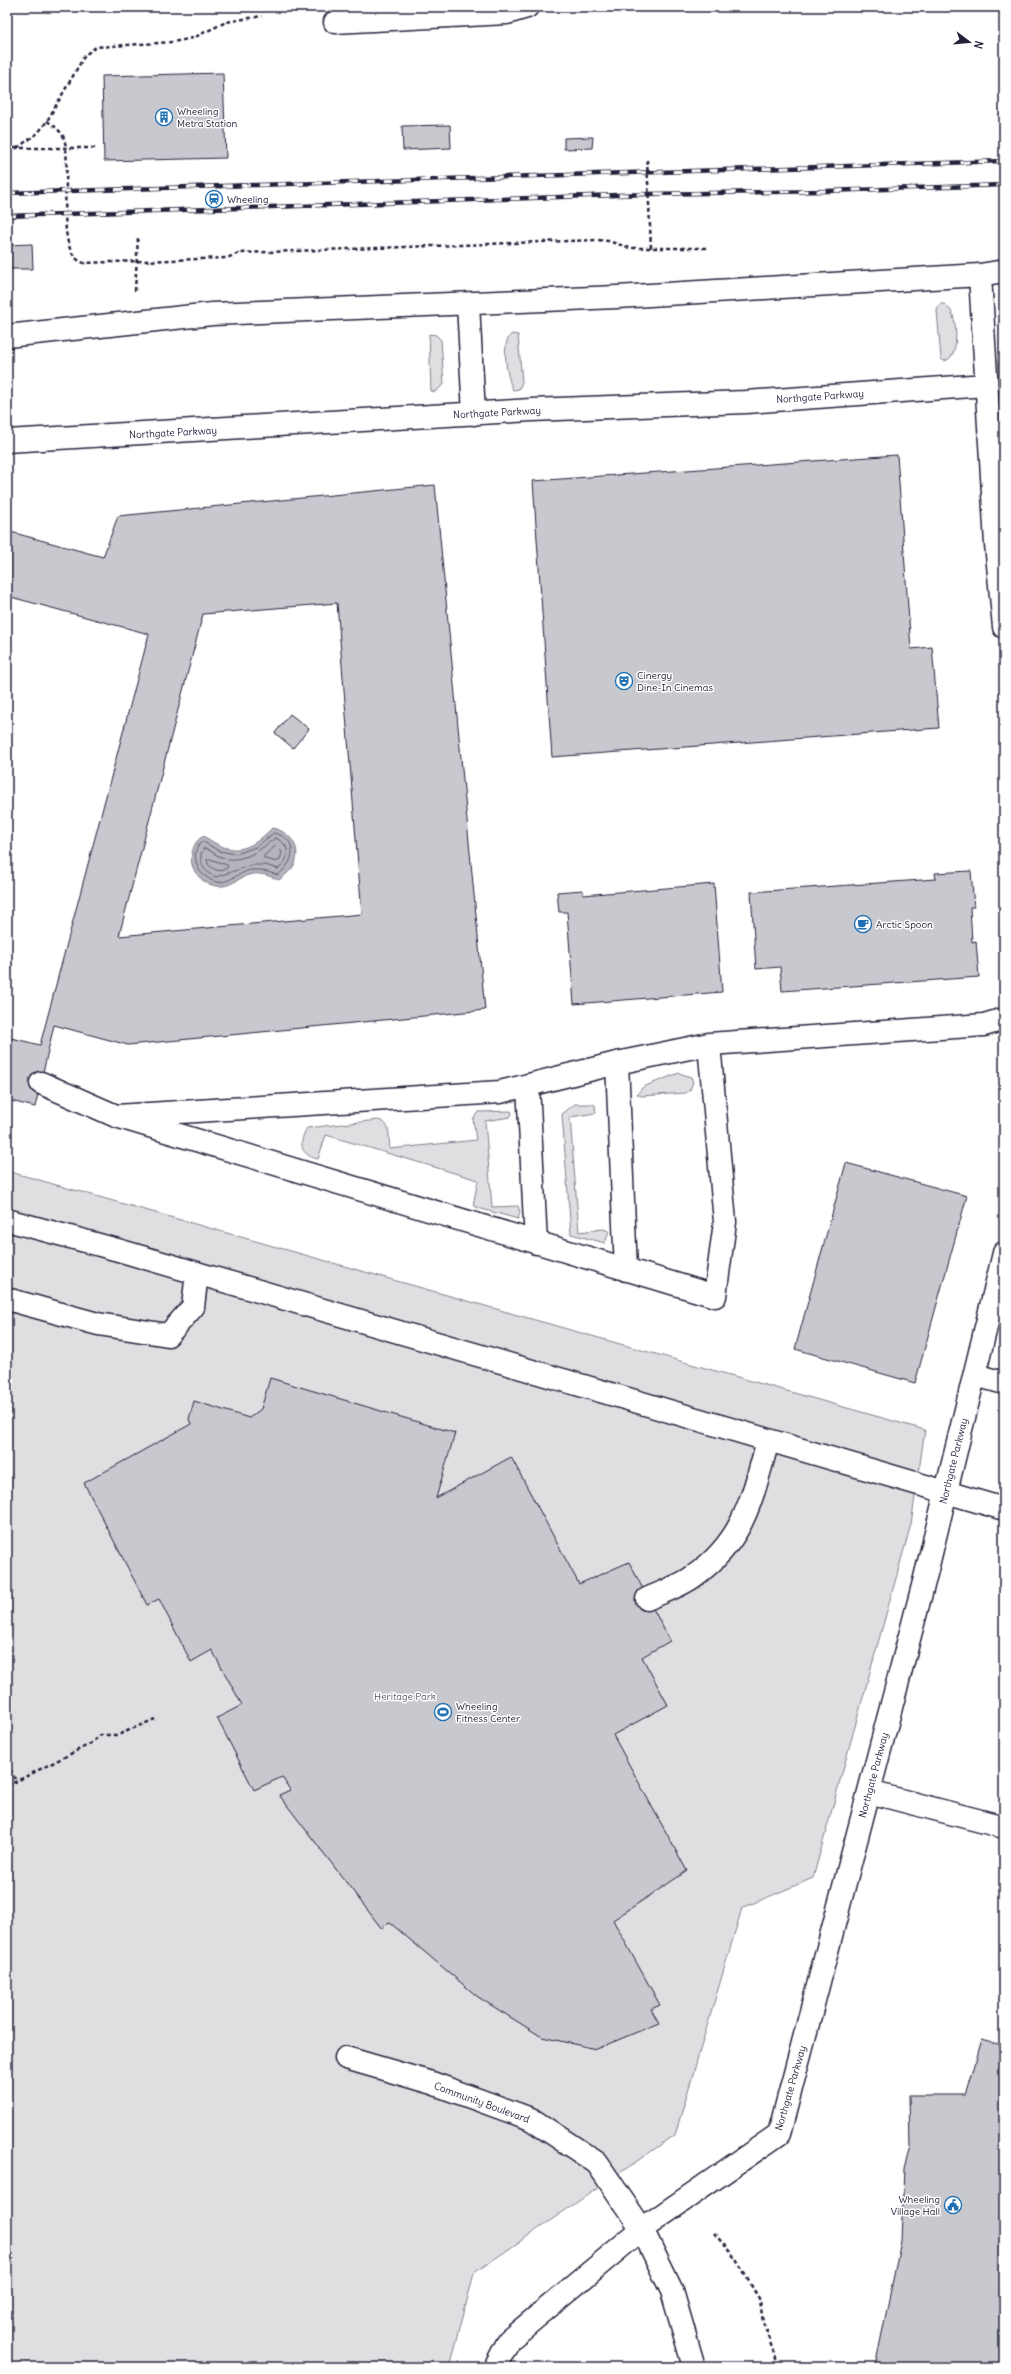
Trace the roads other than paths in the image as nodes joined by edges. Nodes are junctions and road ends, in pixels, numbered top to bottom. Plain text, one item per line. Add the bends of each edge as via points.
1 (527, 7) edge
2 (335, 22) dead end
3 (1004, 271) edge
4 (980, 276) junction
5 (468, 304) junction
6 (7, 336) edge
7 (986, 385) junction
8 (474, 414) junction
9 (7, 441) edge
10 (1000, 544) edge
11 (1004, 627) edge
12 (1004, 1019) edge
13 (709, 1044) junction
14 (617, 1063) junction
15 (41, 1083) dead end
16 (528, 1085) junction
17 (116, 1116) junction
18 (7, 1220) edge
19 (536, 1243) junction
20 (1004, 1253) edge
21 (626, 1270) junction
22 (197, 1274) junction
23 (7, 1299) edge
24 (975, 1375) junction
25 (1004, 1383) edge
26 (768, 1441) junction
27 (945, 1492) junction
28 (1004, 1509) edge
29 (648, 1599) dead end
30 (869, 1792) junction
31 (1004, 1827) edge
32 (346, 2058) dead end
33 (642, 2229) junction
34 (495, 2367) edge
35 (694, 2367) edge

1 - 2 street via 507,12
3 - 4 street
4 - 5 street via 617,298
4 - 7 street
5 - 6 street via 212,314
5 - 8 street
7 - 8 street, Northgate Parkway via 746,402
7 - 10 street
8 - 9 street, Northgate Parkway
10 - 11 street
12 - 13 street via 984,1025
13 - 14 street
13 - 21 street via 725,1222 715,1296
14 - 16 street
14 - 21 street
15 - 17 street
16 - 17 street via 500,1092
16 - 19 street
17 - 19 street
18 - 22 street
19 - 21 street
20 - 24 street, Northgate Parkway
22 - 23 street via 193,1307 168,1335 98,1324
22 - 26 street
24 - 25 street
24 - 27 street, Northgate Parkway
26 - 27 street
26 - 29 street via 749,1510 727,1547 694,1577
27 - 28 street
27 - 30 street, Northgate Parkway
30 - 31 street
30 - 33 street, Northgate Parkway via 779,2134
32 - 33 street, Community Boulevard via 432,2083 531,2119 597,2163
33 - 34 street, Northgate Parkway via 509,2340
33 - 35 street, Community Boulevard via 672,2291

